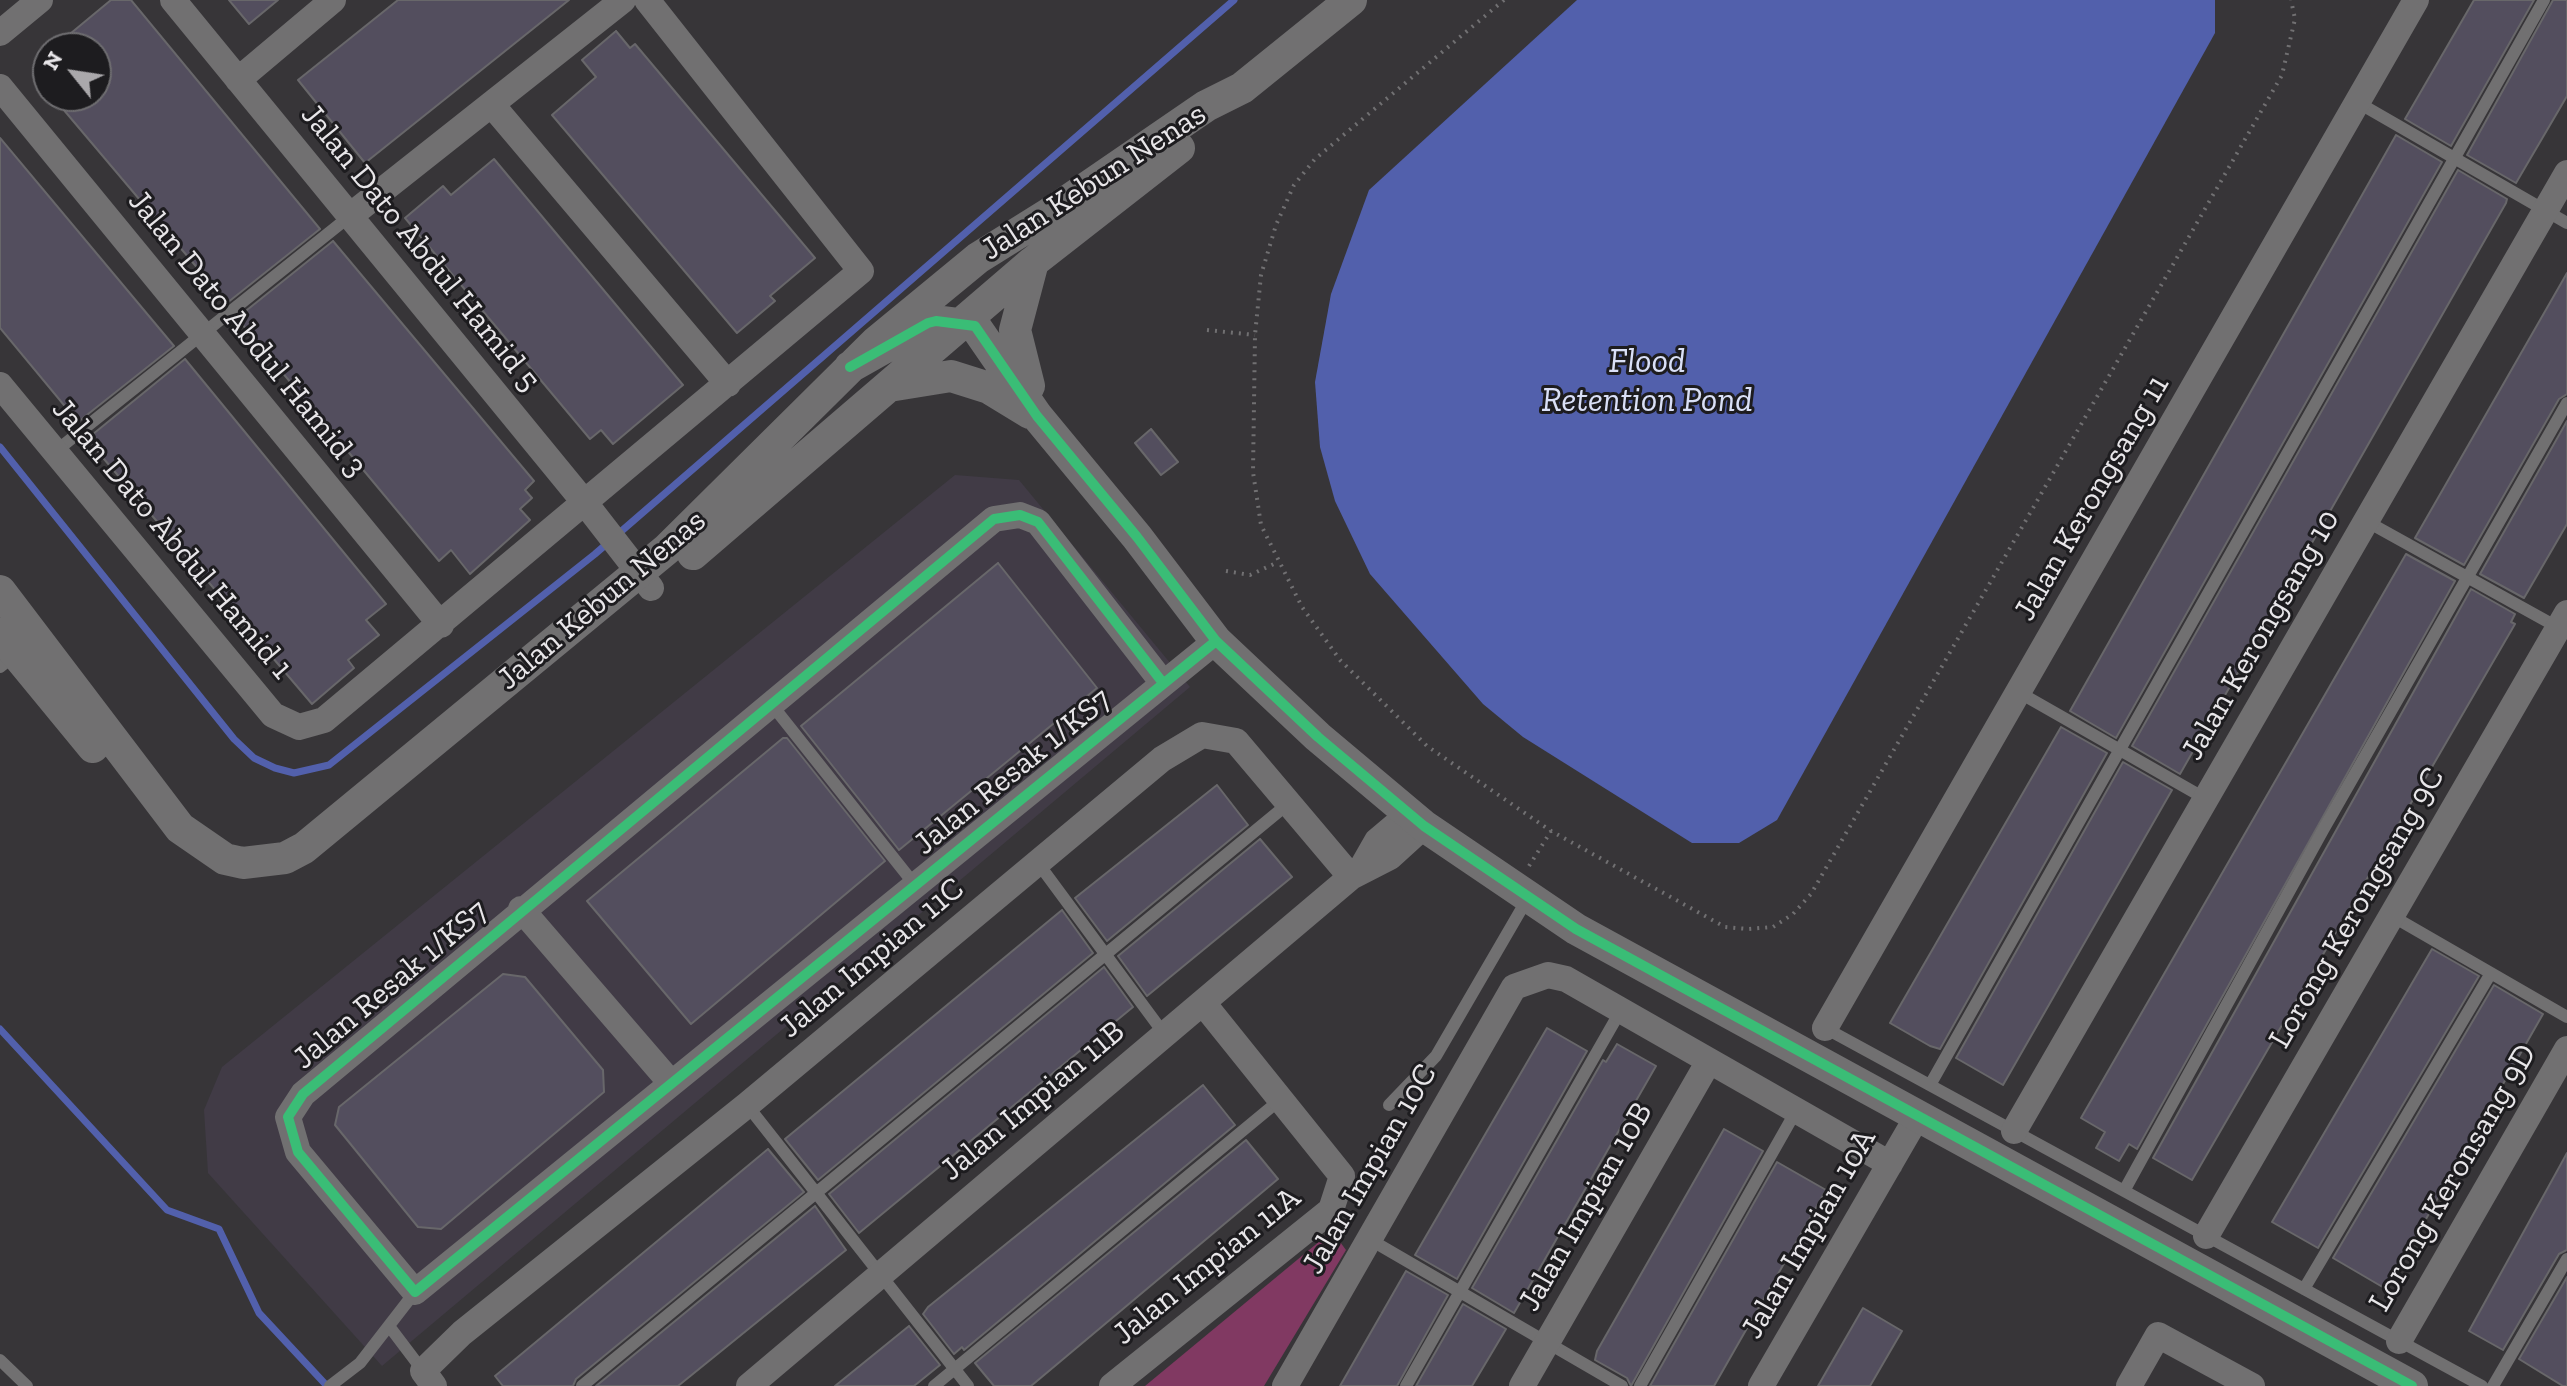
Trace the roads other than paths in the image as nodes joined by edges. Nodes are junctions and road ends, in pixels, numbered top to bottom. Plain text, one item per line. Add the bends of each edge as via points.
1 (40, 0) edge
2 (173, 0) edge
3 (333, 0) edge
4 (623, 0) edge
5 (647, 0) edge
6 (1351, 0) edge
7 (2416, 0) edge
8 (2544, 0) edge
9 (0, 33) edge
10 (238, 80) junction
11 (0, 87) edge
12 (1242, 88) junction
13 (2357, 102) junction
14 (492, 105) junction
15 (2452, 157) junction
16 (2567, 173) edge
17 (1050, 213) junction
18 (350, 216) junction
19 (2556, 217) edge
20 (1033, 262) junction
21 (961, 323) junction
22 (202, 334) junction
23 (850, 367) junction
24 (728, 384) junction
25 (0, 385) edge
26 (889, 386) junction
27 (2567, 403) edge
28 (1037, 416) junction
29 (56, 451) junction
30 (585, 503) junction
31 (2366, 521) junction
32 (611, 536) junction
33 (667, 549) junction
34 (2468, 577) junction
35 (645, 580) junction
36 (0, 591) edge
37 (608, 597) junction
38 (441, 625) junction
39 (2564, 625) edge
40 (1216, 641) junction
41 (20, 658) edge
42 (1163, 683) junction
43 (2020, 693) junction
44 (772, 705) junction
45 (2118, 748) junction
46 (2206, 799) junction
47 (1289, 803) junction
48 (1417, 820) junction
49 (1038, 863) junction
50 (1356, 873) junction
51 (915, 885) junction
52 (1524, 890) junction
53 (521, 909) junction
54 (2392, 916) junction
55 (1105, 954) junction
56 (2491, 973) junction
57 (1203, 1003) junction
58 (1621, 1010) junction
59 (2567, 1017) edge
60 (1825, 1028) joint
61 (1165, 1035) junction
62 (2567, 1049) edge
63 (1709, 1061) junction
64 (671, 1083) junction
65 (1930, 1085) junction
66 (1281, 1099) junction
67 (747, 1105) junction
68 (1389, 1105) dead end
69 (1796, 1111) junction
70 (1917, 1117) junction
71 (2014, 1131) junction
72 (1890, 1164) junction
73 (2124, 1191) junction
74 (816, 1192) junction
75 (2206, 1236) junction
76 (1369, 1239) junction
77 (2567, 1259) edge
78 (881, 1275) junction
79 (2304, 1289) junction
80 (415, 1292) junction
81 (1460, 1292) junction
82 (389, 1326) junction
83 (2399, 1341) junction
84 (1547, 1343) junction
85 (0, 1360) edge
86 (955, 1369) junction
87 (428, 1378) edge
88 (27, 1386) edge
89 (330, 1386) edge
90 (582, 1386) edge
91 (749, 1386) edge
92 (934, 1386) edge
93 (968, 1386) edge
94 (1112, 1386) edge
95 (1285, 1386) edge
96 (1406, 1386) edge
97 (1522, 1386) edge
98 (1622, 1386) edge
99 (1640, 1386) edge
100 (1761, 1386) edge
101 (2129, 1386) edge
102 (2252, 1386) edge
103 (2412, 1386) edge
104 (2482, 1386) edge
105 (2493, 1386) edge

1 - 9 street
2 - 10 street, Jalan Dato Abdul Hamid 5
3 - 10 street
4 - 14 street
5 - 24 street via 861,271
6 - 12 street, Jalan Kebun Nenas
7 - 13 street, Jalan Kerongsang 11
8 - 15 lane
10 - 18 street, Jalan Dato Abdul Hamid 5
11 - 22 street, Jalan Dato Abdul Hamid 3
12 - 17 street, Jalan Kebun Nenas via 1206,106
12 - 20 street, Jalan Kebun Nenas via 1215,121
13 - 15 lane
13 - 43 street, Jalan Kerongsang 11
14 - 18 street
14 - 24 street
15 - 19 lane
15 - 45 lane
16 - 19 street, Jalan Kerongsang 10
17 - 21 street via 983,275 966,302
17 - 23 street, Jalan Kebun Nenas via 978,258
18 - 22 lane
18 - 30 street, Jalan Dato Abdul Hamid 5
19 - 31 street, Jalan Kerongsang 10
20 - 21 street, Jalan Kebun Nenas
20 - 28 street via 1015,330
21 - 23 street via 928,323
21 - 26 street, Jalan Kebun Nenas
21 - 28 street via 980,331
22 - 29 lane
22 - 38 street, Jalan Dato Abdul Hamid 3
23 - 33 street, Jalan Kebun Nenas
24 - 30 street
25 - 29 street, Jalan Dato Abdul Hamid 1
26 - 28 street via 951,376 971,380
26 - 35 street, Jalan Kebun Nenas
27 - 34 lane
28 - 40 street
29 - 38 street, Jalan Dato Abdul Hamid 1 via 273,715 299,727 324,720
30 - 32 street, Jalan Dato Abdul Hamid 5
30 - 38 street
31 - 34 lane
31 - 46 street, Jalan Kerongsang 10
32 - 33 street via 636,549
32 - 35 street, Jalan Dato Abdul Hamid 5
32 - 37 street via 620,561
33 - 35 street, Jalan Kebun Nenas
34 - 39 lane
34 - 73 lane
35 - 37 street, Jalan Kebun Nenas
35 - 41 street, Jalan Kebun Nenas via 304,866 280,879 257,883 214,876 194,862 164,833
36 - 41 street, Jalan Kebun Nenas
37 - 41 street, Jalan Kebun Nenas via 304,848 264,862 225,859 180,828
39 - 54 street, Lorong Kerongsang 9C
40 - 42 street, Jalan Resak 1/KS7
40 - 48 street
42 - 44 street, Jalan Resak 1/KS7 via 1038,522 1020,515 994,519
42 - 51 street, Jalan Resak 1/KS7
43 - 45 lane
43 - 60 street, Jalan Kerongsang 11
44 - 51 lane
44 - 53 street, Jalan Resak 1/KS7
45 - 46 lane
45 - 65 lane
46 - 71 street, Jalan Kerongsang 10
47 - 49 street, Jalan Impian 11C via 1236,741 1202,735 1162,759
47 - 50 street, Jalan Impian 11C
47 - 55 lane
48 - 50 street, Jalan Impian 11B via 1390,857
48 - 52 street
49 - 55 lane
49 - 67 street, Jalan Impian 11C
50 - 57 street, Jalan Impian 11B
51 - 64 street, Jalan Resak 1/KS7
52 - 68 lane via 1436,1056
52 - 70 street via 1576,929
53 - 64 street
53 - 80 street, Jalan Resak 1/KS7 via 303,1094 288,1117 298,1152
54 - 56 lane
54 - 75 street, Lorong Kerongsang 9C
55 - 61 lane
55 - 74 lane
56 - 59 lane
56 - 79 lane
57 - 61 street, Jalan Impian 11B
57 - 66 street, Jalan Impian 11A
58 - 63 street
58 - 76 street, Jalan Impian 10C via 1566,979 1548,975 1514,987
58 - 81 lane
60 - 65 lane
61 - 78 street, Jalan Impian 11B
62 - 83 street, Lorong Keronsang 9D
63 - 69 street
63 - 84 street, Jalan Impian 10B
64 - 80 street, Jalan Resak 1/KS7
65 - 71 lane
66 - 86 lane
66 - 94 street, Jalan Impian 11A via 1342,1176 1331,1210
67 - 74 lane
67 - 87 street, Jalan Impian 11C via 462,1333
69 - 72 street
69 - 99 lane
70 - 72 street, Jalan Impian 10A
70 - 103 street
71 - 73 lane
72 - 100 street, Jalan Impian 10A
73 - 75 lane
74 - 78 lane
74 - 90 lane
75 - 79 lane
76 - 81 lane
76 - 95 street, Jalan Impian 10C
77 - 105 lane
78 - 86 lane
78 - 91 street, Jalan Impian 11B
79 - 83 lane
80 - 82 lane
81 - 84 lane
81 - 96 lane
82 - 87 lane
82 - 89 lane via 360,1363
83 - 104 lane
84 - 97 street, Jalan Impian 10B
84 - 98 lane
85 - 88 lane
86 - 92 lane
86 - 93 lane
101 - 102 street via 2158,1335

